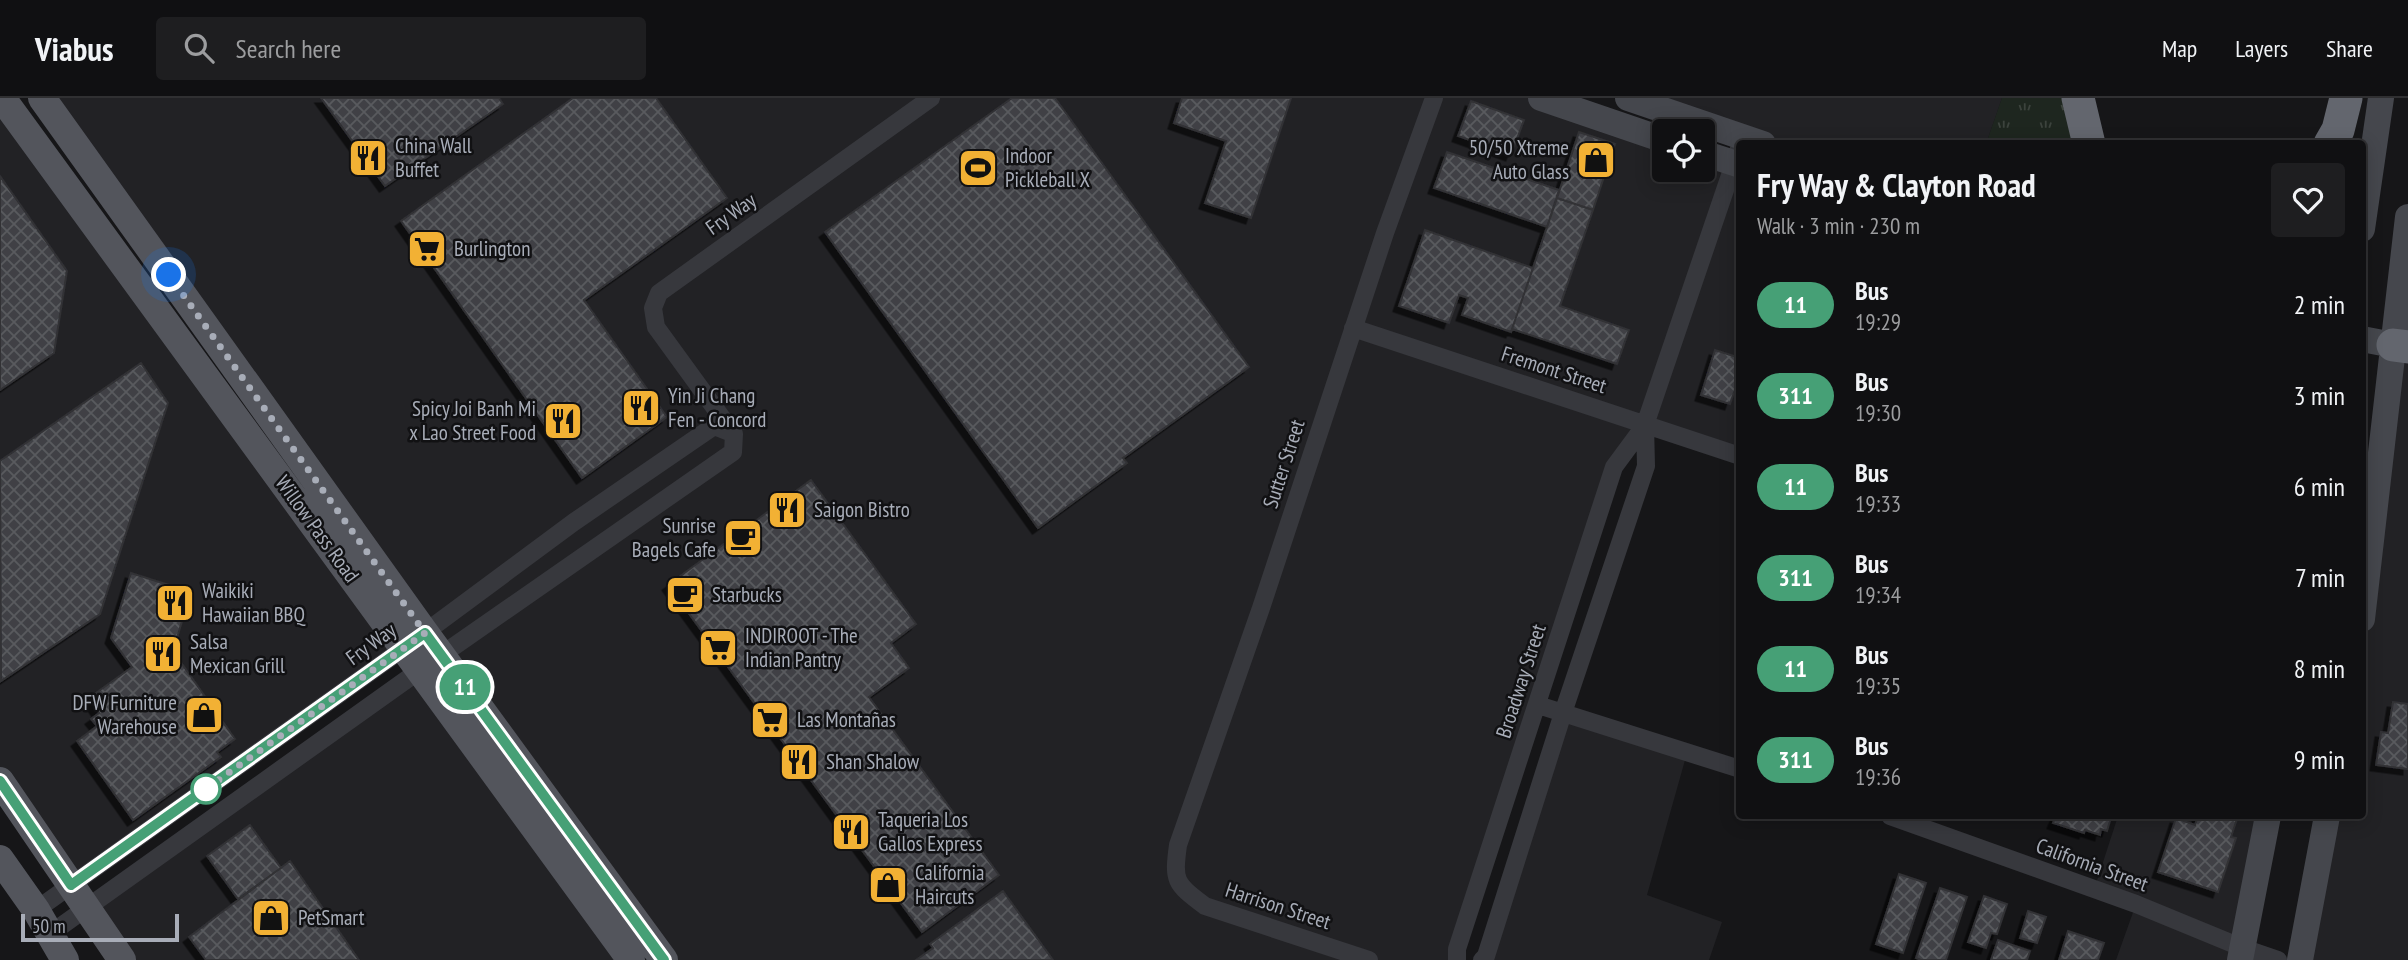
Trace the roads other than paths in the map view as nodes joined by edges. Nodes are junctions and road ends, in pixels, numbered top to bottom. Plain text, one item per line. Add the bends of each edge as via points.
1 (2, 98) edge
2 (42, 98) edge
3 (931, 98) edge
4 (1434, 98) edge
5 (1541, 98) edge
6 (1628, 98) edge
7 (2078, 98) edge
8 (2346, 98) edge
9 (2381, 98) edge
10 (1652, 136) edge
11 (2088, 140) edge
12 (2332, 140) edge
13 (1736, 147) edge
14 (1736, 151) edge
15 (1715, 152) edge
16 (1736, 170) edge
17 (2366, 201) edge
18 (2408, 217) edge
19 (135, 280) junction
20 (1353, 328) junction
21 (2388, 344) edge
22 (225, 353) junction
23 (1645, 425) junction
24 (734, 434) junction
25 (1736, 455) edge
26 (2366, 577) edge
27 (422, 651) junction
28 (1538, 705) junction
29 (1563, 713) junction
30 (1736, 768) edge
31 (0, 781) edge
32 (1898, 819) edge
33 (2267, 819) edge
34 (2327, 819) edge
35 (1178, 845) joint
36 (0, 859) edge
37 (79, 896) junction
38 (43, 922) junction
39 (2241, 954) edge
40 (65, 960) edge
41 (122, 960) edge
42 (631, 960) edge
43 (664, 960) edge
44 (1368, 960) edge
45 (1457, 960) edge
46 (1482, 960) edge
47 (2278, 960) edge
48 (2300, 960) edge

1 - 19 main road, Willow Pass Road
2 - 22 main road, Willow Pass Road
3 - 24 street, Fry Way via 659,293 653,308 656,327
4 - 20 street, Sutter Street
5 - 10 main road
6 - 13 main road
7 - 11 highway
8 - 12 highway
9 - 17 main road
14 - 15 main road
16 - 23 street, Broadway Street
18 - 21 main road
19 - 22 main road via 145,272 152,273
19 - 27 main road, Willow Pass Road
20 - 23 street, Fremont Street
20 - 35 street, Sutter Street
21 - 26 main road
22 - 27 main road, Willow Pass Road
23 - 25 street, Fremont Street
23 - 28 street, Broadway Street via 1614,467
23 - 29 street, Broadway Street via 1646,466
24 - 27 street, Fry Way via 733,452
24 - 27 street, Fry Way via 714,426 574,522
27 - 37 street, Fry Way
27 - 37 street, Fry Way
27 - 42 main road, Willow Pass Road
27 - 43 main road, Willow Pass Road
28 - 29 street
28 - 45 street, Broadway Street via 1486,855
29 - 30 street
29 - 46 street, Broadway Street
31 - 37 main road
32 - 39 street, California Street via 2137,904
33 - 39 main road
34 - 48 main road
35 - 44 street, Harrison Street via 1174,872 1182,889 1205,906
36 - 38 main road
37 - 38 street, Fry Way
37 - 38 street, Fry Way
37 - 41 main road
38 - 40 main road
39 - 47 street, California Street

